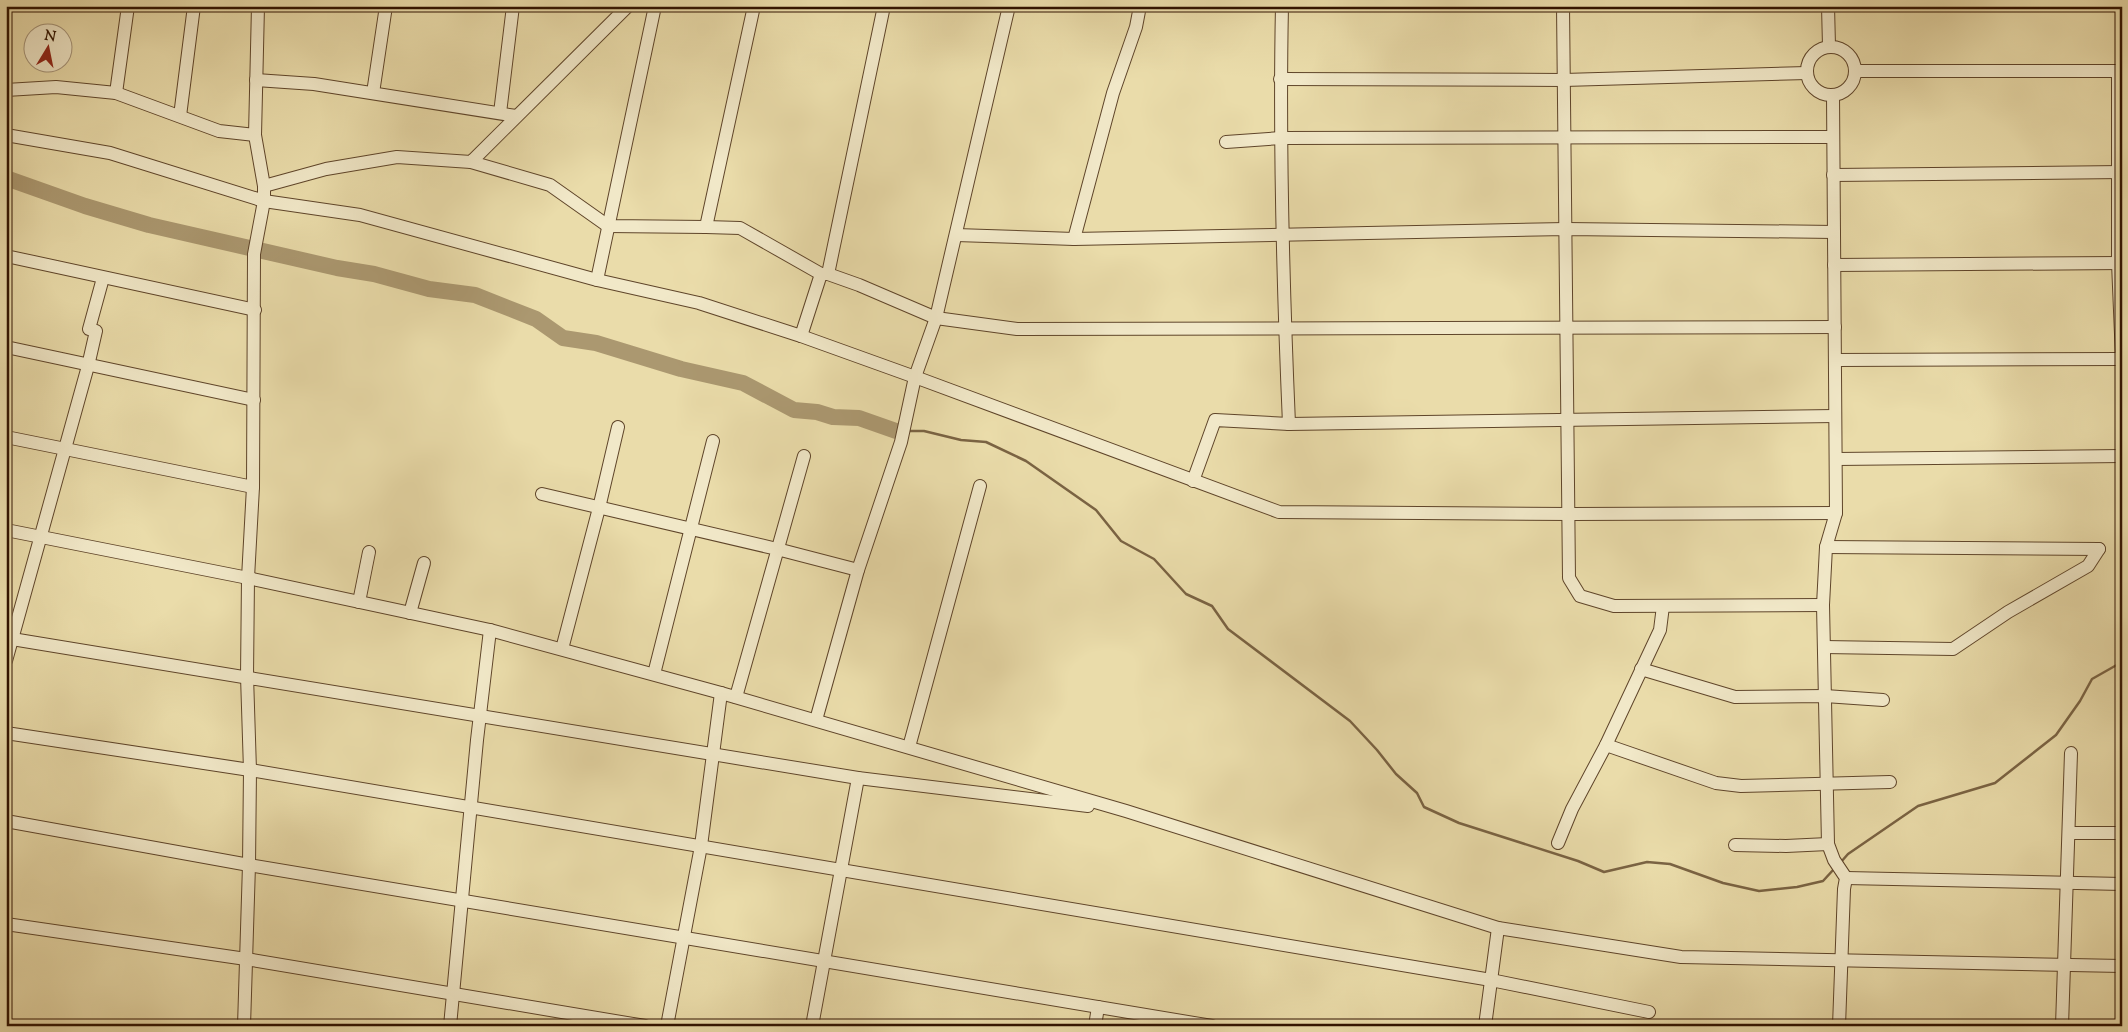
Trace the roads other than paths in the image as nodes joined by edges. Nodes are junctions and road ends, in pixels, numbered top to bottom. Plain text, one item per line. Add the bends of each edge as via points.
1 (128, 6) edge
2 (194, 6) edge
3 (258, 6) edge
4 (386, 6) edge
5 (513, 6) edge
6 (628, 6) edge
7 (655, 6) edge
8 (754, 6) edge
9 (884, 6) edge
10 (1009, 6) edge
11 (1140, 6) edge
12 (1282, 6) edge
13 (1563, 6) edge
14 (1828, 6) edge
15 (1829, 46) junction
16 (1856, 71) junction
17 (2120, 71) edge
18 (1807, 73) junction
19 (1280, 79) junction
20 (256, 80) junction
21 (1564, 80) junction
22 (6, 90) edge
23 (116, 93) junction
24 (372, 93) junction
25 (1832, 95) junction
26 (500, 112) junction
27 (180, 116) junction
28 (516, 116) junction
29 (6, 135) edge
30 (255, 135) junction
31 (1565, 137) junction
32 (1833, 137) junction
33 (1281, 138) junction
34 (1226, 142) dead end
35 (471, 162) junction
36 (2119, 172) edge
37 (1833, 175) junction
38 (264, 186) junction
39 (264, 201) junction
40 (608, 226) junction
41 (706, 227) junction
42 (1566, 229) junction
43 (1834, 232) junction
44 (1283, 234) junction
45 (956, 235) junction
46 (1074, 239) junction
47 (6, 256) edge
48 (2120, 263) edge
49 (1834, 265) junction
50 (825, 274) junction
51 (103, 278) junction
52 (597, 280) junction
53 (255, 310) junction
54 (936, 318) junction
55 (1835, 327) junction
56 (1285, 328) junction
57 (1567, 328) junction
58 (801, 336) junction
59 (6, 347) edge
60 (2122, 358) edge
61 (1835, 360) junction
62 (88, 366) junction
63 (915, 377) junction
64 (254, 400) junction
65 (1835, 416) junction
66 (1568, 420) junction
67 (1289, 424) junction
68 (618, 427) dead end
69 (6, 437) edge
70 (713, 441) dead end
71 (65, 450) junction
72 (804, 456) dead end
73 (2122, 456) edge
74 (1836, 459) junction
75 (1193, 481) junction
76 (980, 486) dead end
77 (253, 487) junction
78 (542, 494) dead end
79 (599, 508) junction
80 (1836, 513) junction
81 (1570, 514) junction
82 (691, 529) junction
83 (6, 530) edge
84 (42, 538) junction
85 (1826, 547) junction
86 (777, 549) junction
87 (369, 552) dead end
88 (424, 562) dead end
89 (858, 570) junction
90 (248, 578) junction
91 (360, 602) junction
92 (1823, 604) junction
93 (1663, 606) junction
94 (410, 613) junction
95 (490, 630) junction
96 (9, 638) edge
97 (1824, 647) junction
98 (562, 649) junction
99 (6, 661) edge
100 (1641, 669) junction
101 (654, 674) junction
102 (247, 676) junction
103 (721, 693) junction
104 (1825, 696) junction
105 (736, 697) junction
106 (1883, 700) dead end
107 (480, 716) junction
108 (816, 720) junction
109 (6, 733) edge
110 (1606, 745) junction
111 (909, 748) junction
112 (2071, 753) dead end
113 (712, 754) junction
114 (250, 770) junction
115 (858, 778) junction
116 (1890, 782) dead end
117 (1826, 783) junction
118 (471, 808) junction
119 (1126, 811) junction
120 (6, 820) edge
121 (2068, 833) junction
122 (2122, 833) edge
123 (1558, 843) dead end
124 (1828, 844) junction
125 (1735, 845) dead end
126 (701, 846) junction
127 (249, 865) junction
128 (1840, 870) junction
129 (840, 871) junction
130 (2067, 883) junction
131 (2122, 884) edge
132 (462, 901) junction
133 (6, 924) edge
134 (1498, 928) junction
135 (684, 938) junction
136 (246, 959) junction
137 (824, 961) junction
138 (1842, 961) junction
139 (2064, 965) junction
140 (2122, 966) edge
141 (1491, 980) junction
142 (453, 994) junction
143 (1098, 1007) junction
144 (1649, 1012) dead end
145 (244, 1026) edge
146 (450, 1026) edge
147 (645, 1026) edge
148 (667, 1026) edge
149 (812, 1026) edge
150 (1095, 1026) edge
151 (1212, 1026) edge
152 (1485, 1026) edge
153 (1839, 1026) edge
154 (2062, 1026) edge

1 - 23 street
2 - 27 street
3 - 20 street
4 - 24 street
5 - 26 street
6 - 28 street
7 - 40 street
8 - 41 street
9 - 50 street
10 - 45 street
11 - 46 street
12 - 19 street
13 - 21 street
14 - 15 street
15 - 16 street via 1850,55
15 - 18 street via 1814,53 1808,62
16 - 17 street
16 - 25 street via 1849,88
17 - 36 street
18 - 21 street
18 - 25 street via 1811,85 1821,93
19 - 21 street
19 - 33 street
20 - 24 street
20 - 30 street
21 - 31 street
22 - 23 street via 56,87
23 - 27 street
24 - 26 street
25 - 32 street
26 - 28 street
27 - 30 street via 219,131
28 - 35 street
29 - 39 street via 110,153
30 - 38 street
31 - 32 street
31 - 33 street
31 - 42 street
32 - 37 street
33 - 34 street
33 - 44 street
35 - 38 street via 397,157 326,169
35 - 40 street via 550,185
36 - 37 street
36 - 48 street
37 - 43 street
38 - 39 street
39 - 52 street via 360,215
39 - 53 street via 255,248
40 - 41 street
40 - 52 street
41 - 50 street via 740,228
42 - 43 street
42 - 44 street
42 - 57 street
43 - 49 street
44 - 46 street
44 - 56 street
45 - 46 street
45 - 54 street
47 - 51 street
48 - 49 street
48 - 60 street
49 - 55 street
50 - 54 street
50 - 58 street
51 - 53 street
51 - 62 street via 89,329 96,331
52 - 58 street via 699,303
53 - 64 street
54 - 56 street via 1017,329
54 - 63 street
55 - 57 street
55 - 61 street
56 - 57 street
56 - 67 street
57 - 66 street
58 - 63 street
59 - 62 street
60 - 61 street
61 - 65 street
62 - 64 street
62 - 71 street
63 - 75 street
63 - 89 street via 901,442
64 - 77 street
65 - 66 street
65 - 74 street
66 - 67 street
66 - 81 street
67 - 75 street via 1215,420
68 - 79 street
69 - 71 street
70 - 82 street
71 - 77 street
71 - 84 street
72 - 86 street
73 - 74 street
74 - 80 street
75 - 81 street via 1279,512
76 - 111 street
77 - 90 street
78 - 79 street
79 - 82 street
79 - 98 street
80 - 81 street
80 - 85 street
81 - 93 street via 1569,578 1580,596 1614,606
82 - 86 street
82 - 101 street
83 - 84 street
84 - 90 street
84 - 96 street
85 - 92 street
85 - 97 street via 2099,549 2088,566 2008,612 1953,649
86 - 89 street
86 - 105 street
87 - 91 street
88 - 94 street
89 - 108 street
90 - 91 street
90 - 102 street
91 - 94 street
92 - 93 street
92 - 97 street
93 - 100 street via 1660,630
94 - 95 street
95 - 98 street
95 - 107 street
96 - 99 street
96 - 102 street
97 - 104 street
98 - 101 street
100 - 104 street via 1735,697
100 - 110 street
101 - 103 street
102 - 107 street
102 - 114 street
103 - 105 street
103 - 113 street
104 - 106 street
104 - 117 street
105 - 108 street
107 - 113 street
107 - 118 street
108 - 111 street
109 - 114 street
110 - 117 street via 1716,783 1741,786
110 - 123 street
111 - 119 street
112 - 121 street
113 - 115 street
113 - 126 street
114 - 118 street
114 - 127 street
115 - 119 street
115 - 129 street
116 - 117 street
117 - 124 street
118 - 126 street
118 - 132 street
119 - 134 street
120 - 127 street
121 - 122 street
121 - 130 street
124 - 125 street
124 - 128 street
126 - 129 street
126 - 135 street
127 - 132 street
127 - 136 street
128 - 130 street
128 - 138 street via 1844,889
129 - 137 street
129 - 141 street
130 - 131 street
130 - 139 street
132 - 135 street
132 - 142 street
133 - 136 street
134 - 138 street via 1680,957
134 - 141 street
135 - 137 street
135 - 148 street
136 - 142 street
136 - 145 street
137 - 143 street
137 - 149 street
138 - 139 street
138 - 153 street
139 - 140 street
139 - 154 street
141 - 144 street
141 - 152 street
142 - 146 street
142 - 147 street
143 - 150 street
143 - 151 street

